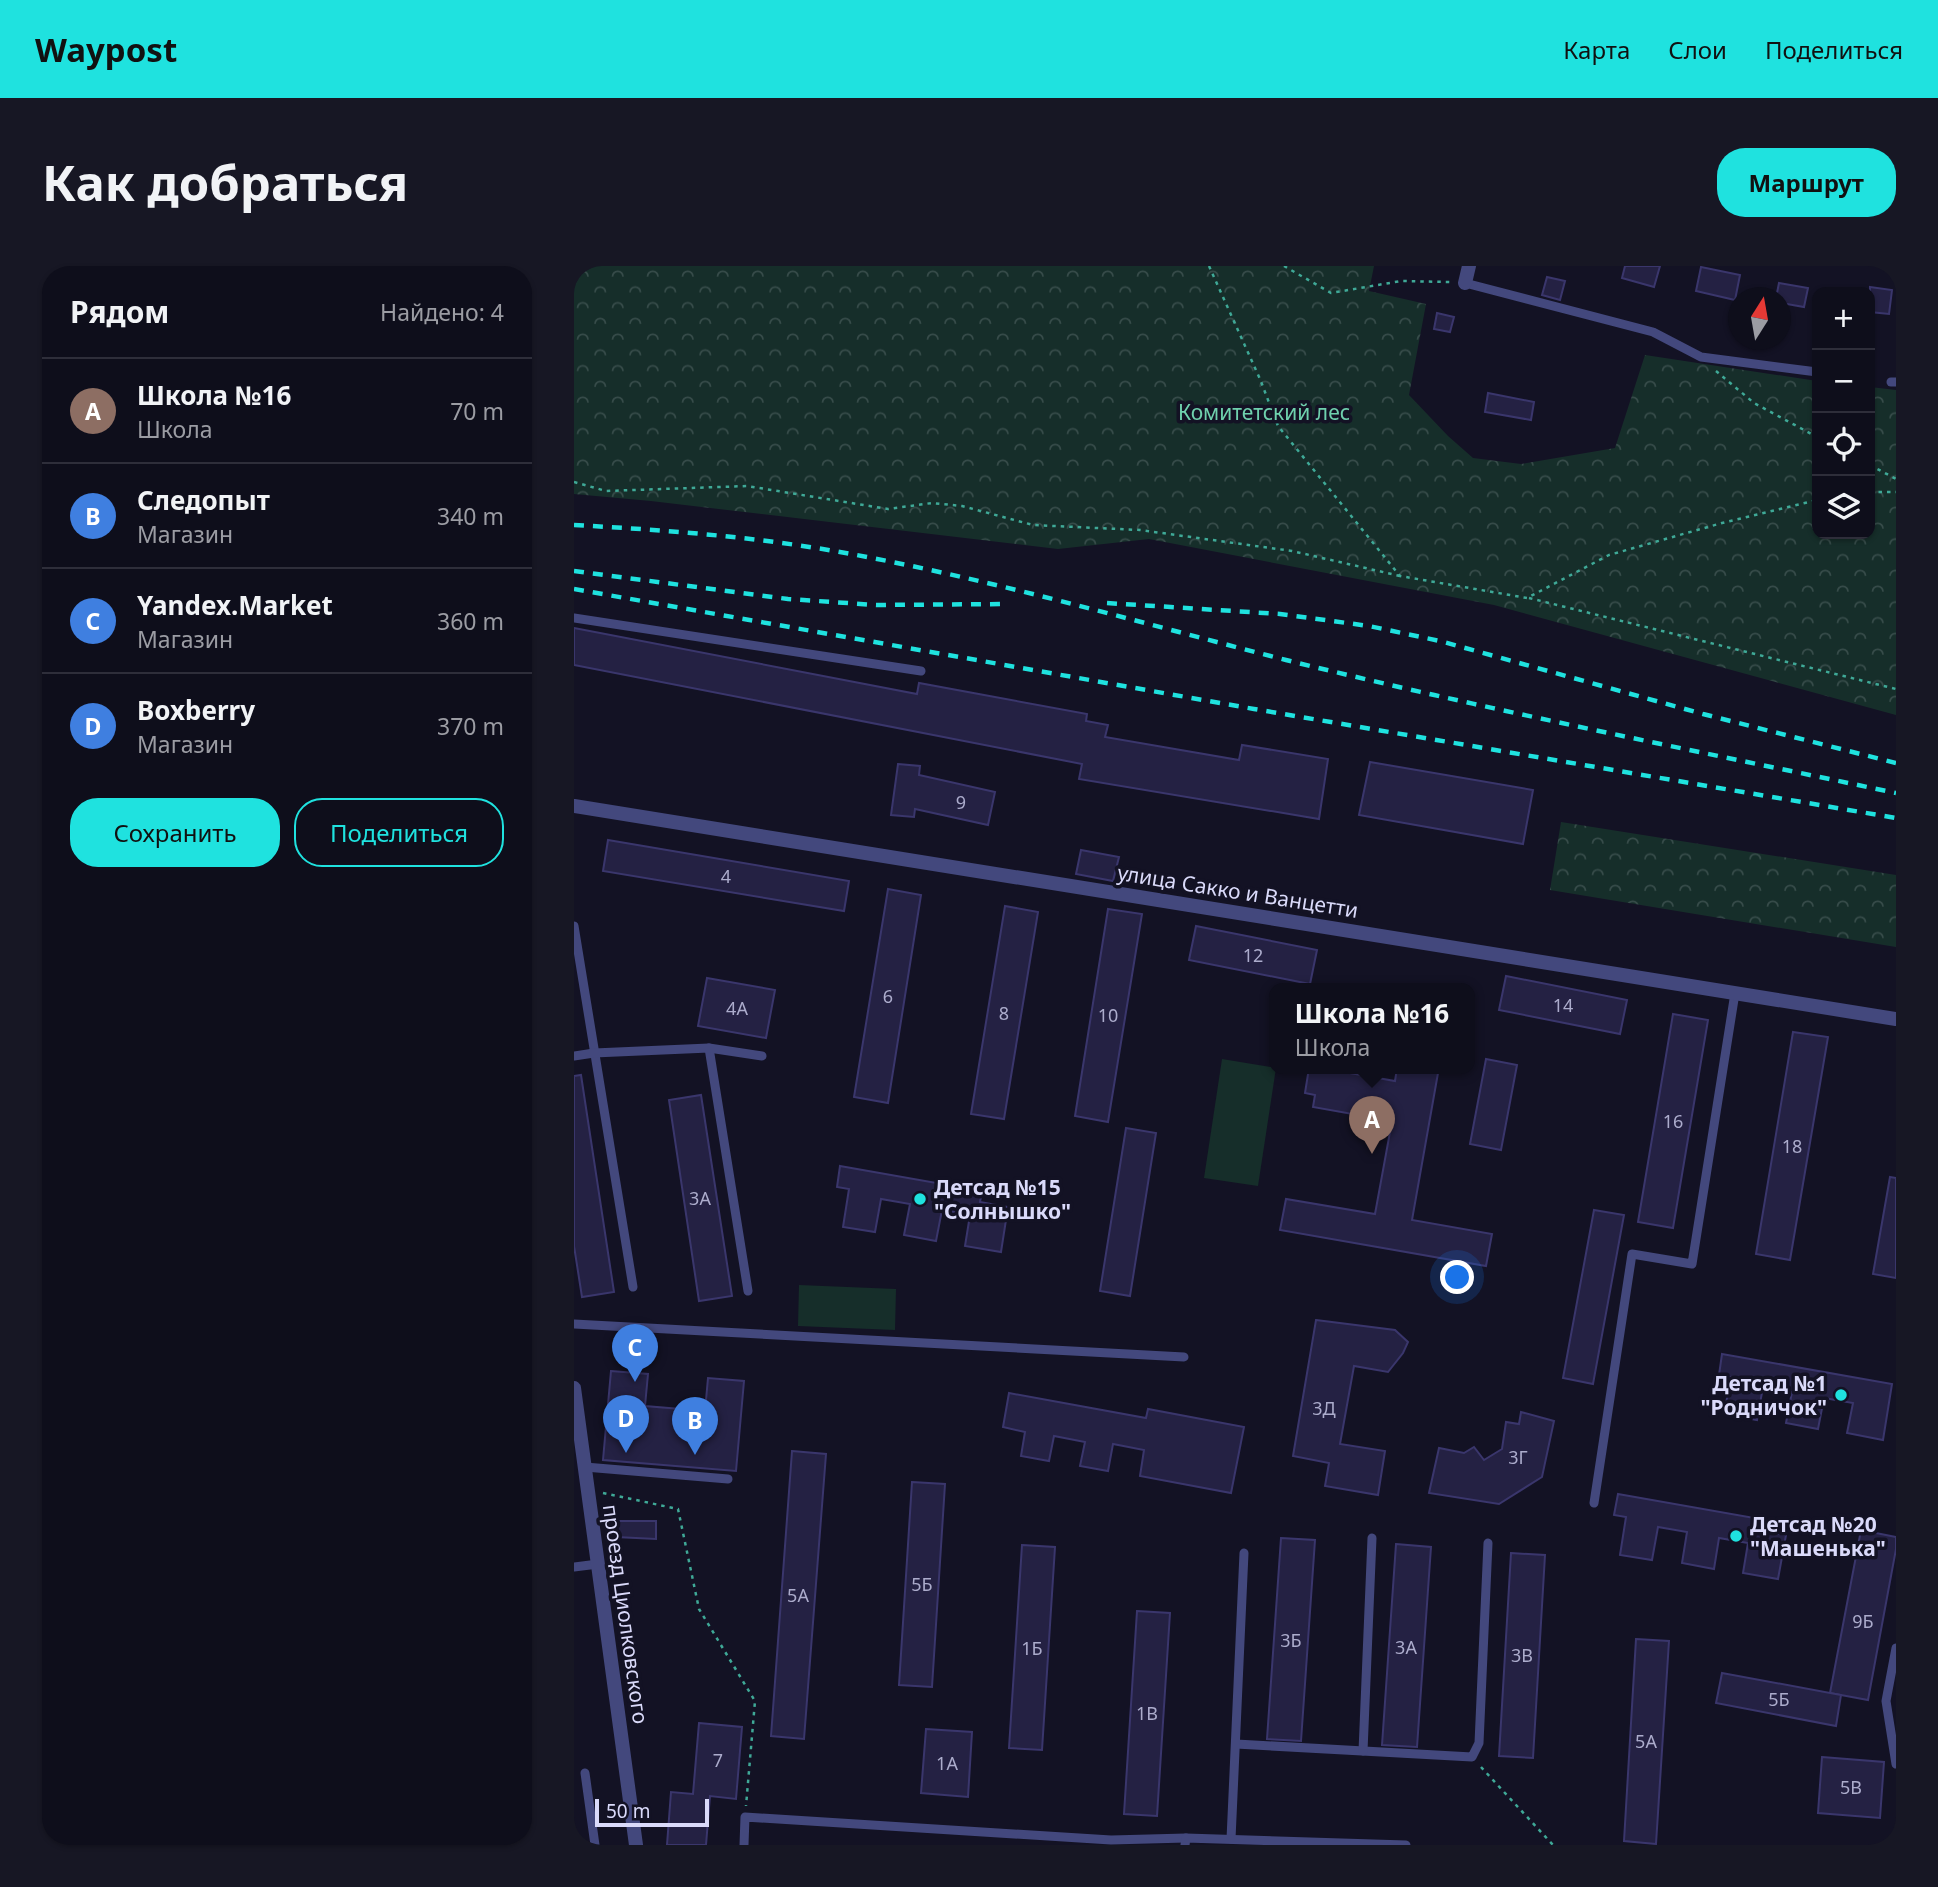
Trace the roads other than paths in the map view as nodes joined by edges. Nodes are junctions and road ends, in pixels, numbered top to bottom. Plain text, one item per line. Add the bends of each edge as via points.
1 (1469, 266) edge
2 (1465, 283) joint
3 (1812, 371) edge
4 (574, 618) edge
5 (921, 671) dead end
6 (574, 806) edge
7 (574, 926) edge
8 (1735, 993) junction
9 (1896, 1019) edge
10 (709, 1048) junction
11 (594, 1053) junction
12 (574, 1056) edge
13 (762, 1056) dead end
14 (633, 1287) dead end
15 (748, 1292) dead end
16 (574, 1324) edge
17 (1184, 1357) dead end
18 (574, 1388) edge
19 (585, 1467) junction
20 (728, 1479) dead end
21 (1594, 1503) dead end
22 (1372, 1538) dead end
23 (1488, 1543) dead end
24 (1244, 1553) dead end
25 (598, 1564) junction
26 (574, 1567) edge
27 (1896, 1648) edge
28 (1236, 1744) junction
29 (1363, 1751) junction
30 (1896, 1764) edge
31 (585, 1773) dead end
32 (1231, 1839) junction
33 (1186, 1841) edge
34 (595, 1845) edge
35 (636, 1845) edge
36 (744, 1845) edge
37 (1406, 1845) edge

1 - 2 street
2 - 3 lane via 1653,332 1700,357
4 - 5 lane
6 - 8 street, улица Сакко и Ванцетти
7 - 11 lane
8 - 9 street, улица Сакко и Ванцетти
8 - 21 lane via 1692,1264 1632,1254
10 - 11 lane
10 - 13 lane
10 - 15 lane
11 - 12 lane
11 - 14 lane
16 - 17 lane
18 - 19 street, проезд Циолковского
19 - 20 lane
19 - 25 street, проезд Циолковского
22 - 29 lane
23 - 29 lane via 1479,1743 1472,1756
24 - 28 lane
25 - 26 lane
25 - 35 street, проезд Циолковского
27 - 30 lane via 1886,1701
28 - 29 lane
28 - 32 lane
31 - 34 lane
32 - 33 lane
32 - 37 lane
33 - 36 lane via 745,1817

